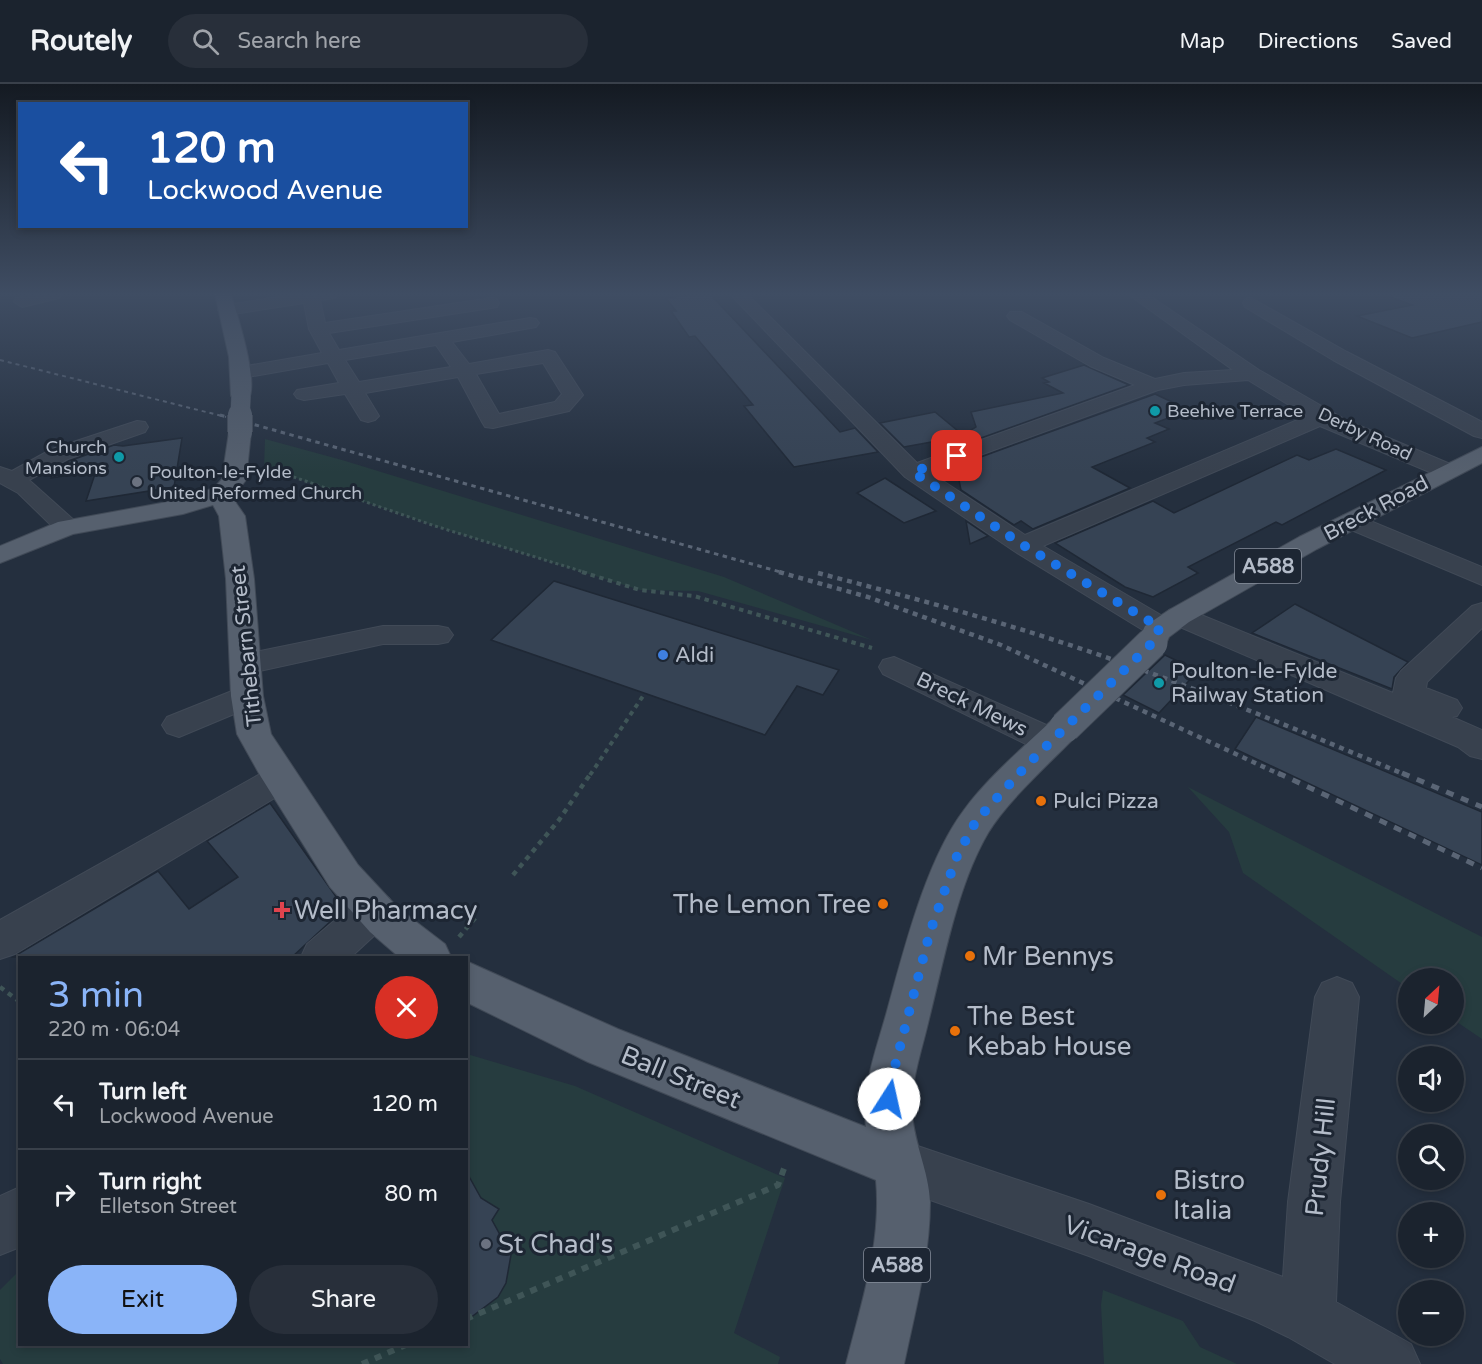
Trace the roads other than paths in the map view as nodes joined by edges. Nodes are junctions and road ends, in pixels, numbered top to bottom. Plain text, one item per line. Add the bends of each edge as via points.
1 (239, 354) edge
2 (347, 354) edge
3 (452, 354) edge
4 (797, 354) edge
5 (1082, 354) edge
6 (1223, 354) edge
7 (1336, 354) edge
8 (334, 356) junction
9 (463, 369) junction
10 (242, 372) junction
11 (1252, 374) junction
12 (1153, 386) junction
13 (352, 388) junction
14 (304, 394) dead end
15 (368, 416) dead end
16 (1327, 418) junction
17 (137, 427) dead end
18 (1482, 431) edge
19 (1482, 454) edge
20 (1447, 471) junction
21 (913, 472) junction
22 (7, 477) edge
23 (223, 493) junction
24 (183, 507) junction
25 (1351, 521) junction
26 (232, 525) junction
27 (67, 527) junction
28 (1023, 545) junction
29 (0, 555) edge
30 (1482, 577) edge
31 (1482, 612) edge
32 (1164, 629) junction
33 (438, 635) dead end
34 (889, 659) road end
35 (248, 694) junction
36 (1482, 723) edge
37 (1058, 734) junction
38 (1482, 747) edge
39 (281, 778) junction
40 (375, 910) junction
41 (0, 941) edge
42 (323, 956) edge
43 (429, 956) edge
44 (468, 981) edge
45 (1337, 997) dead end
46 (900, 1165) junction
47 (18, 1215) edge
48 (0, 1229) edge
49 (1308, 1317) junction
50 (875, 1364) edge
51 (1391, 1364) edge

1 - 10 main road
2 - 8 street
3 - 9 street
4 - 21 street
5 - 12 street
6 - 11 street, Derby Road
7 - 18 street
8 - 10 street
8 - 13 street
9 - 9 street via 548,356 573,395 562,407 493,422
9 - 13 street
10 - 23 main road, bridge via 240,442 234,480
11 - 12 street via 1184,379
11 - 16 street, Derby Road
12 - 21 street
13 - 14 street
13 - 15 street
16 - 20 street, Derby Road
16 - 28 street
17 - 22 street via 60,453
19 - 20 main road, Breck Road / A588
20 - 25 main road, Breck Road / A588
21 - 28 street
22 - 27 street via 32,493
23 - 24 main road
23 - 26 main road, Tithebarn Street
24 - 26 main road via 208,511
24 - 27 main road
25 - 30 street
25 - 32 main road, Breck Road / A588
26 - 35 main road, Tithebarn Street
27 - 29 main road
28 - 32 street
31 - 36 street via 1412,678 1409,693
32 - 37 main road, Breck Road / A588, bridge
32 - 38 street via 1470,738
33 - 35 street via 383,635
34 - 37 street, Breck Mews
35 - 39 main road, Tithebarn Street via 254,734
37 - 46 main road, Breck Road / A588 via 976,821 957,856 930,932 890,1085 888,1113
39 - 40 main road, Tithebarn Street via 344,876
39 - 41 street
40 - 42 street
40 - 43 main road
44 - 46 main road, Ball Street via 604,1046
45 - 49 street, Prudy Hill via 1314,1202
46 - 49 street, Vicarage Road via 1089,1230
46 - 50 main road, A588 via 904,1201 901,1247
47 - 48 street
49 - 51 street, Vicarage Road

